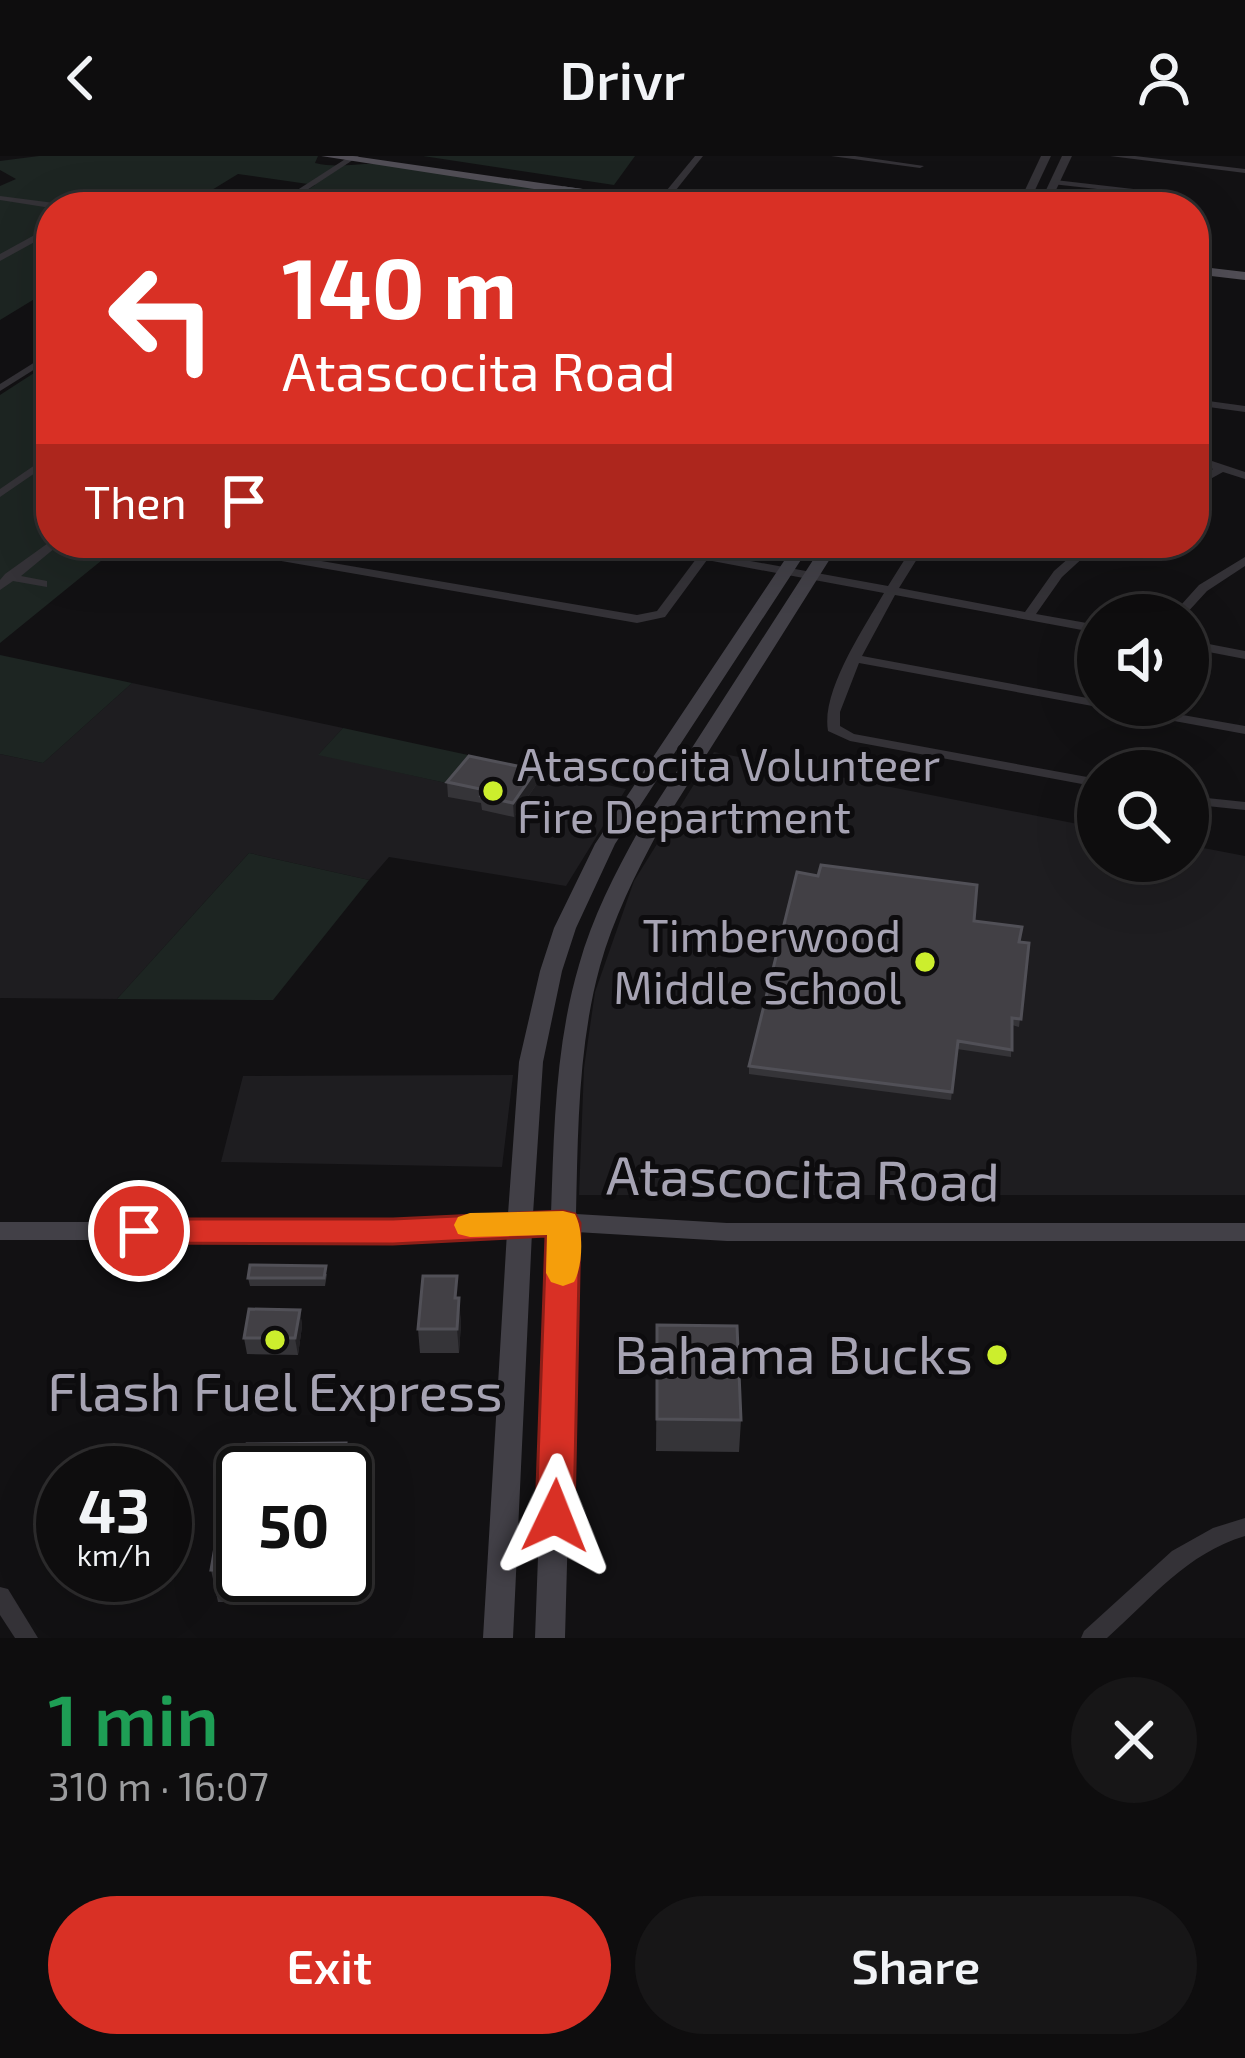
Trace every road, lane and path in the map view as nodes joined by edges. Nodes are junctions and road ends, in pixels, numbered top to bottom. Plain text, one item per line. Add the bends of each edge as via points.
1 (384, 156) edge
2 (699, 156) edge
3 (835, 156) edge
4 (1046, 156) edge
5 (1067, 156) edge
6 (1114, 156) edge
7 (341, 157) edge
8 (920, 166) dead end
9 (1245, 171) edge
10 (1055, 182) junction
11 (286, 192) edge
12 (295, 192) edge
13 (578, 192) edge
14 (596, 192) edge
15 (665, 192) edge
16 (1029, 192) edge
17 (1050, 192) edge
18 (1142, 192) dead end
19 (0, 198) edge
20 (14, 200) junction
21 (36, 203) edge
22 (0, 208) edge
23 (36, 238) edge
24 (0, 258) edge
25 (1209, 276) edge
26 (1245, 281) edge
27 (36, 359) edge
28 (36, 361) edge
29 (0, 379) edge
30 (0, 388) edge
31 (1209, 405) edge
32 (1245, 410) edge
33 (1209, 463) edge
34 (1222, 468) junction
35 (36, 469) edge
36 (1209, 475) edge
37 (1245, 476) edge
38 (0, 494) edge
39 (36, 557) edge
40 (286, 558) edge
41 (703, 558) edge
42 (714, 558) edge
43 (794, 558) edge
44 (823, 558) edge
45 (912, 558) edge
46 (1074, 558) edge
47 (1245, 561) edge
48 (784, 573) junction
49 (810, 578) junction
50 (4, 580) edge
51 (43, 584) dead end
52 (891, 592) junction
53 (1198, 594) edge
54 (1028, 616) junction
55 (1077, 624) edge
56 (1209, 648) edge
57 (1245, 655) edge
58 (855, 658) junction
59 (1077, 700) edge
60 (1209, 724) edge
61 (1245, 730) edge
62 (1077, 779) edge
63 (521, 1223) junction
64 (563, 1223) junction
65 (0, 1231) edge
66 (1245, 1232) edge
67 (1245, 1527) edge
68 (0, 1596) edge
69 (27, 1638) edge
70 (498, 1638) edge
71 (550, 1638) edge
72 (1092, 1638) edge

1 - 14 main road
2 - 15 street
3 - 8 street
4 - 16 street
5 - 10 street
6 - 9 street
7 - 11 street
7 - 12 street
7 - 13 main road
10 - 17 street
10 - 18 street
19 - 20 street
20 - 21 street
20 - 22 street
23 - 24 street
25 - 26 main road
27 - 29 street
28 - 30 street
31 - 32 street
33 - 34 street
34 - 36 street
34 - 37 street
35 - 38 street
39 - 50 street
40 - 41 street via 650,619
42 - 48 street
43 - 48 main road
44 - 49 main road
45 - 52 street
46 - 54 street
47 - 53 street
48 - 49 street
48 - 63 main road via 605,844 565,928 532,1062
49 - 52 street
49 - 64 main road via 649,830 599,932 567,1102
50 - 51 street
52 - 54 street
52 - 58 street
54 - 55 street
56 - 57 street
58 - 59 street
58 - 62 street via 830,717 833,728
60 - 61 street
63 - 64 main road, Atascocita Road
63 - 65 main road, Atascocita Road via 393,1232
63 - 70 main road
64 - 66 main road, Atascocita Road via 727,1232
64 - 71 main road
67 - 72 street via 1172,1561
68 - 69 street

